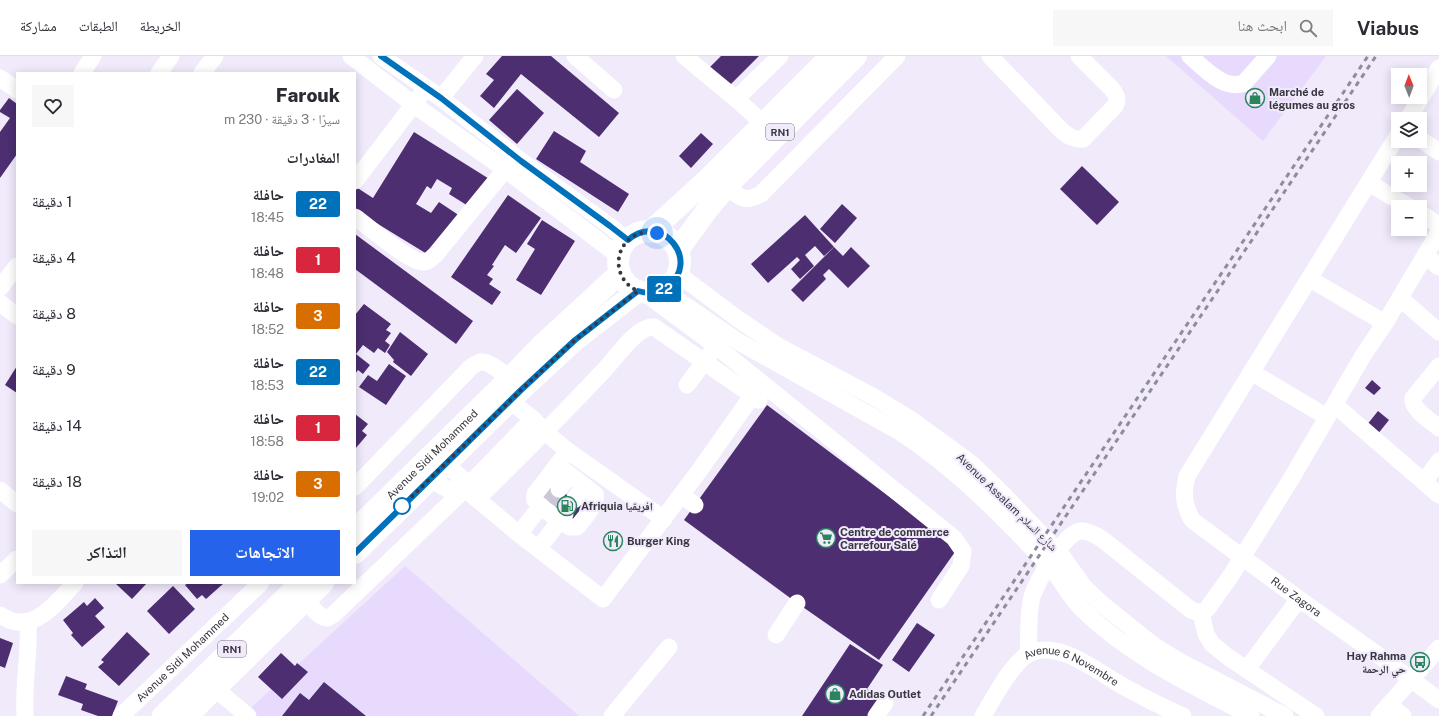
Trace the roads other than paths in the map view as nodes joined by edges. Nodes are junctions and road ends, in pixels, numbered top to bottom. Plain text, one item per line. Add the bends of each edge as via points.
1 (93, 56) edge
2 (171, 56) edge
3 (215, 56) edge
4 (351, 56) edge
5 (381, 56) edge
6 (475, 56) edge
7 (575, 56) edge
8 (684, 56) edge
9 (780, 56) edge
10 (831, 56) edge
11 (856, 56) edge
12 (897, 56) edge
13 (1079, 56) edge
14 (1190, 56) edge
15 (1268, 56) edge
16 (1001, 60) edge
17 (83, 72) edge
18 (160, 72) edge
19 (203, 72) edge
20 (0, 78) edge
21 (1436, 78) edge
22 (427, 88) junction
23 (16, 89) edge
24 (614, 90) dead end
25 (441, 98) junction
26 (736, 99) junction
27 (413, 104) junction
28 (1413, 112) edge
29 (764, 124) junction
30 (1427, 144) edge
31 (1391, 147) edge
32 (1439, 152) edge
33 (511, 163) junction
34 (356, 180) edge
35 (1369, 183) junction
36 (727, 186) junction
37 (1397, 200) edge
38 (1427, 217) edge
39 (356, 218) edge
40 (1439, 225) edge
41 (650, 232) junction
42 (1439, 232) edge
43 (678, 250) junction
44 (1426, 255) junction
45 (622, 257) junction
46 (1439, 266) edge
47 (9, 269) edge
48 (679, 272) junction
49 (1310, 279) junction
50 (0, 288) edge
51 (649, 291) junction
52 (1400, 298) junction
53 (0, 303) edge
54 (16, 315) edge
55 (1385, 323) junction
56 (1439, 332) edge
57 (716, 346) junction
58 (704, 362) junction
59 (1439, 366) edge
60 (1251, 372) junction
61 (687, 385) dead end
62 (509, 396) junction
63 (1331, 411) junction
64 (532, 418) junction
65 (1439, 428) edge
66 (545, 432) junction
67 (568, 451) junction
68 (1439, 461) edge
69 (563, 470) junction
70 (438, 471) junction
71 (1424, 482) junction
72 (356, 486) edge
73 (584, 486) junction
74 (469, 492) junction
75 (681, 495) junction
76 (1439, 495) edge
77 (549, 502) junction
78 (695, 505) dead end
79 (566, 511) junction
80 (664, 519) junction
81 (356, 529) edge
82 (519, 534) junction
83 (538, 549) junction
84 (356, 551) edge
85 (1243, 556) junction
86 (16, 560) edge
87 (1050, 568) junction
88 (0, 575) edge
89 (74, 584) edge
90 (260, 584) edge
91 (321, 584) edge
92 (304, 591) edge
93 (1299, 599) junction
94 (938, 600) dead end
95 (797, 604) dead end
96 (1201, 613) junction
97 (0, 615) edge
98 (28, 622) junction
99 (776, 635) dead end
100 (669, 647) dead end
101 (1439, 648) edge
102 (1028, 654) junction
103 (1247, 669) junction
104 (1411, 679) junction
105 (208, 683) junction
106 (1439, 700) edge
107 (1384, 710) edge
108 (25, 716) edge
109 (121, 716) edge
110 (163, 716) edge
111 (186, 716) edge
112 (248, 716) edge
113 (612, 716) edge
114 (982, 716) edge
115 (1183, 716) edge
116 (1251, 716) edge
117 (1285, 716) edge
118 (1316, 716) edge
119 (1403, 716) edge

1 - 17 street
2 - 18 street
3 - 19 street
4 - 27 street
5 - 22 street
6 - 25 street
7 - 24 street
8 - 26 street
9 - 26 street
10 - 29 main road, RN1
11 - 36 main road, RN1
12 - 36 street via 761,194 754,198 740,198
13 - 16 street via 1112,89 1117,98 1115,106 1083,139 1078,140 1061,130
14 - 15 street via 1218,80 1233,85 1244,83
20 - 23 street
21 - 28 street
22 - 25 street
22 - 27 street
25 - 33 street
26 - 29 street
27 - 33 street
27 - 34 street
29 - 41 main road, RN1
30 - 32 street
31 - 35 street
33 - 39 street via 427,262 420,262 407,256
33 - 45 street via 610,226
35 - 37 street
35 - 49 street
36 - 43 main road, RN1
38 - 40 street
41 - 43 main road via 667,237
41 - 45 main road, RN1 via 640,233
42 - 44 street
43 - 48 main road
44 - 46 street
44 - 52 street
45 - 51 main road via 627,284
45 - 62 main road, Avenue Sidi Mohammed / RN1 via 543,344
47 - 50 street
48 - 51 main road, RN1 via 671,284
48 - 117 street, Avenue Assalam شارع السلام via 738,319 778,346 874,397 934,435 973,466 1024,516 1062,556 1084,587 1152,645
49 - 55 street
49 - 60 street
51 - 57 street
51 - 62 main road, Avenue Sidi Mohammed / RN1 via 575,340
51 - 87 street, Avenue Assalam شارع السلام via 922,446 979,495
52 - 55 street
52 - 56 street
53 - 54 street
55 - 63 street
57 - 58 street
57 - 94 street via 954,538 962,551 961,566
58 - 61 street
58 - 66 street via 654,327 646,328 628,343
58 - 75 street via 755,398
59 - 65 street via 1412,401 1416,408
60 - 63 street
60 - 85 street, Rue Zagora via 1187,476 1183,497 1192,520
62 - 64 street via 530,407
62 - 64 street via 518,420
62 - 70 main road, Avenue Sidi Mohammed / RN1
62 - 72 street via 494,367 480,362 471,367
62 - 81 main road, Avenue Sidi Mohammed / RN1
63 - 71 street
63 - 85 street
64 - 66 street
64 - 74 street
66 - 67 street
66 - 74 street
67 - 69 street
67 - 80 street
68 - 71 street
69 - 73 street
69 - 77 street
69 - 77 street via 534,497 535,500
70 - 74 street via 447,489
70 - 84 main road, Avenue Sidi Mohammed / RN1
71 - 76 street
73 - 79 street
73 - 79 street via 595,494 596,500 577,527 570,527
74 - 82 street
74 - 92 street via 328,618 318,614
75 - 78 street
75 - 80 street
77 - 79 street
77 - 82 street
79 - 83 street
80 - 83 street via 603,599
82 - 83 street
85 - 93 street, Rue Zagora
85 - 96 street via 1207,609
86 - 88 street
87 - 96 street via 1065,541 1073,534 1081,531 1095,534 1191,610
87 - 102 street via 1040,576 1031,601
87 - 116 street, Avenue Assalam شارع السلام via 1080,607 1121,642 1182,680
89 - 98 street via 48,611
90 - 109 street, Avenue Sidi Mohammed
91 - 92 main road, RN1
92 - 105 main road, RN1
93 - 103 street
93 - 104 street, Rue Zagora
95 - 99 street
96 - 103 street via 1207,638 1228,657
97 - 98 street via 12,622
98 - 108 street
100 - 113 street
101 - 104 street
102 - 114 street, Avenue 6 Novembre via 1003,682
102 - 115 street, Avenue 6 Novembre via 1045,649 1075,657 1138,694
103 - 118 street
104 - 106 street, Rue Zagora
104 - 107 street
105 - 110 main road, RN1
105 - 111 main road, RN1
105 - 112 street
107 - 119 street

